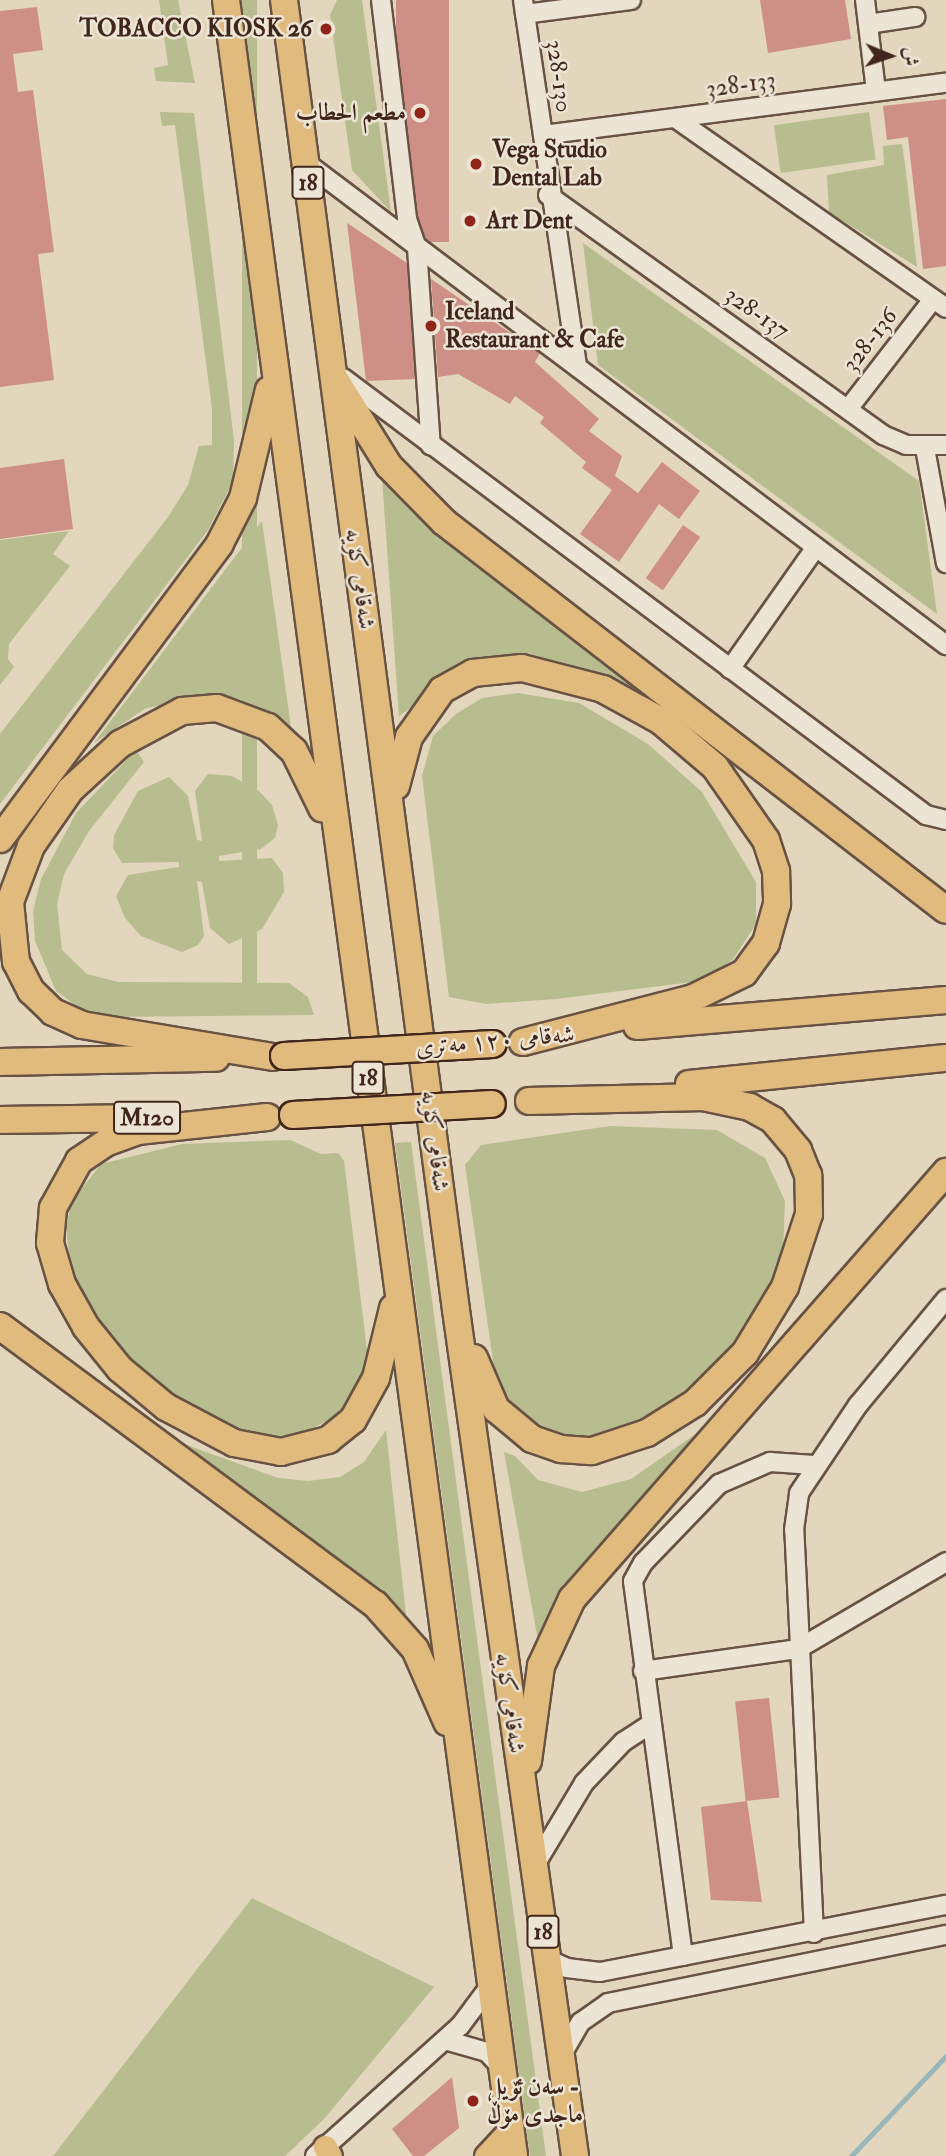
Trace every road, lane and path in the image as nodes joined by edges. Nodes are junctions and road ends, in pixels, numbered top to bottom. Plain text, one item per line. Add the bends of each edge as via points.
1 (226, 0) edge
2 (284, 0) edge
3 (381, 0) edge
4 (631, 0) edge
5 (865, 0) edge
6 (524, 7) edge
7 (915, 17) dead end
8 (868, 24) junction
9 (946, 83) edge
10 (876, 91) junction
11 (674, 118) junction
12 (543, 135) junction
13 (306, 162) junction
14 (548, 195) junction
15 (417, 248) junction
16 (939, 305) edge
17 (273, 357) junction
18 (576, 367) junction
19 (330, 369) junction
20 (848, 410) junction
21 (946, 445) edge
22 (431, 446) junction
23 (925, 448) junction
24 (816, 547) junction
25 (946, 563) edge
26 (946, 645) edge
27 (730, 669) junction
28 (392, 801) junction
29 (946, 820) edge
30 (334, 834) junction
31 (0, 839) edge
32 (946, 910) edge
33 (946, 1000) edge
34 (523, 1042) junction
35 (279, 1057) junction
36 (946, 1058) edge
37 (0, 1062) edge
38 (529, 1101) junction
39 (280, 1116) junction
40 (0, 1120) edge
41 (946, 1172) edge
42 (397, 1289) junction
43 (946, 1299) edge
44 (946, 1306) edge
45 (456, 1310) junction
46 (0, 1326) edge
47 (814, 1465) junction
48 (946, 1562) edge
49 (799, 1649) junction
50 (643, 1671) junction
51 (651, 1724) junction
52 (462, 1762) junction
53 (524, 1808) junction
54 (533, 1868) junction
55 (946, 1905) edge
56 (814, 1933) junction
57 (946, 1935) edge
58 (683, 1956) junction
59 (547, 1959) junction
60 (634, 1965) junction
61 (490, 1986) junction
62 (639, 1997) junction
63 (445, 2040) junction
64 (561, 2056) junction
65 (502, 2067) junction
66 (512, 2143) edge
67 (324, 2153) edge
68 (486, 2156) edge
69 (575, 2156) edge

1 - 17 highway, 18
2 - 13 highway, شەقامی کۆیە / 18
3 - 15 street via 407,219
4 - 6 street
5 - 8 street
6 - 12 street, 328-130
7 - 8 street
8 - 10 street
9 - 10 street, 328-133
10 - 11 street, 328-133
11 - 12 street, 328-133
11 - 16 street
12 - 14 street, 328-130
13 - 15 street
13 - 19 highway, شەقامی کۆیە / 18
14 - 18 street, 328-130
14 - 20 street, 328-137
15 - 18 street
15 - 22 street
16 - 20 street, 328-136
17 - 30 highway, 18
17 - 31 highway via 256,451 232,523
18 - 24 street
19 - 22 street
19 - 28 highway, شەقامی کۆیە / 18
19 - 32 highway via 389,466 444,522
20 - 23 street, 328-137 via 883,435
21 - 23 street, 328-137
22 - 27 street
23 - 25 street
24 - 26 street
24 - 27 street
27 - 29 street via 926,815
28 - 34 highway via 409,737 428,704 474,673 522,668 603,689 661,722 715,767 766,840 776,871 777,904 766,943 744,973 694,998
28 - 45 highway, شەقامی کۆیە / 18
30 - 35 highway via 304,766 282,738 235,712 182,711 120,744 70,790 31,846 13,888 8,917 16,962 31,990 53,1012 82,1025
30 - 42 highway, 18
33 - 34 highway, شەقامی ١٢٠ مەتری via 653,1024
34 - 35 highway, شەقامی ١٢٠ مەتری, bridge
35 - 37 highway, شەقامی ١٢٠ مەتری
36 - 38 highway
38 - 39 highway, M120, bridge
38 - 45 highway via 703,1097 762,1113 791,1139 808,1175 809,1214 795,1264 760,1332 710,1390 664,1424 592,1451 546,1445 507,1421 488,1396
39 - 40 highway, M120
39 - 42 highway via 130,1134 93,1150 68,1175 50,1225 52,1261 100,1348 142,1389 191,1422 250,1449 298,1451 342,1432 362,1407 379,1370
41 - 53 highway via 572,1599 536,1684
42 - 52 highway, 18
43 - 44 street
43 - 47 street
45 - 53 highway, شەقامی کۆیە / 18
46 - 52 highway via 375,1604 415,1649
47 - 49 street via 794,1513
47 - 50 street via 779,1460 737,1474 704,1496 643,1563 633,1590
48 - 49 street
49 - 50 street
49 - 56 street
50 - 51 street
51 - 54 street via 622,1742 584,1783
51 - 58 street
52 - 61 highway, 18
53 - 54 highway, شەقامی کۆیە / 18
54 - 59 highway, شەقامی کۆیە / 18
55 - 56 street
56 - 58 street
57 - 62 street
58 - 60 street
59 - 60 street via 591,1972
59 - 64 highway, شەقامی کۆیە / 18
60 - 62 street
61 - 63 street via 475,2011
61 - 65 highway, 18
62 - 64 street via 599,2006 580,2022
63 - 65 street via 487,2052
63 - 67 street
64 - 69 highway, شەقامی کۆیە / 18
65 - 66 highway, 18
66 - 68 main road

